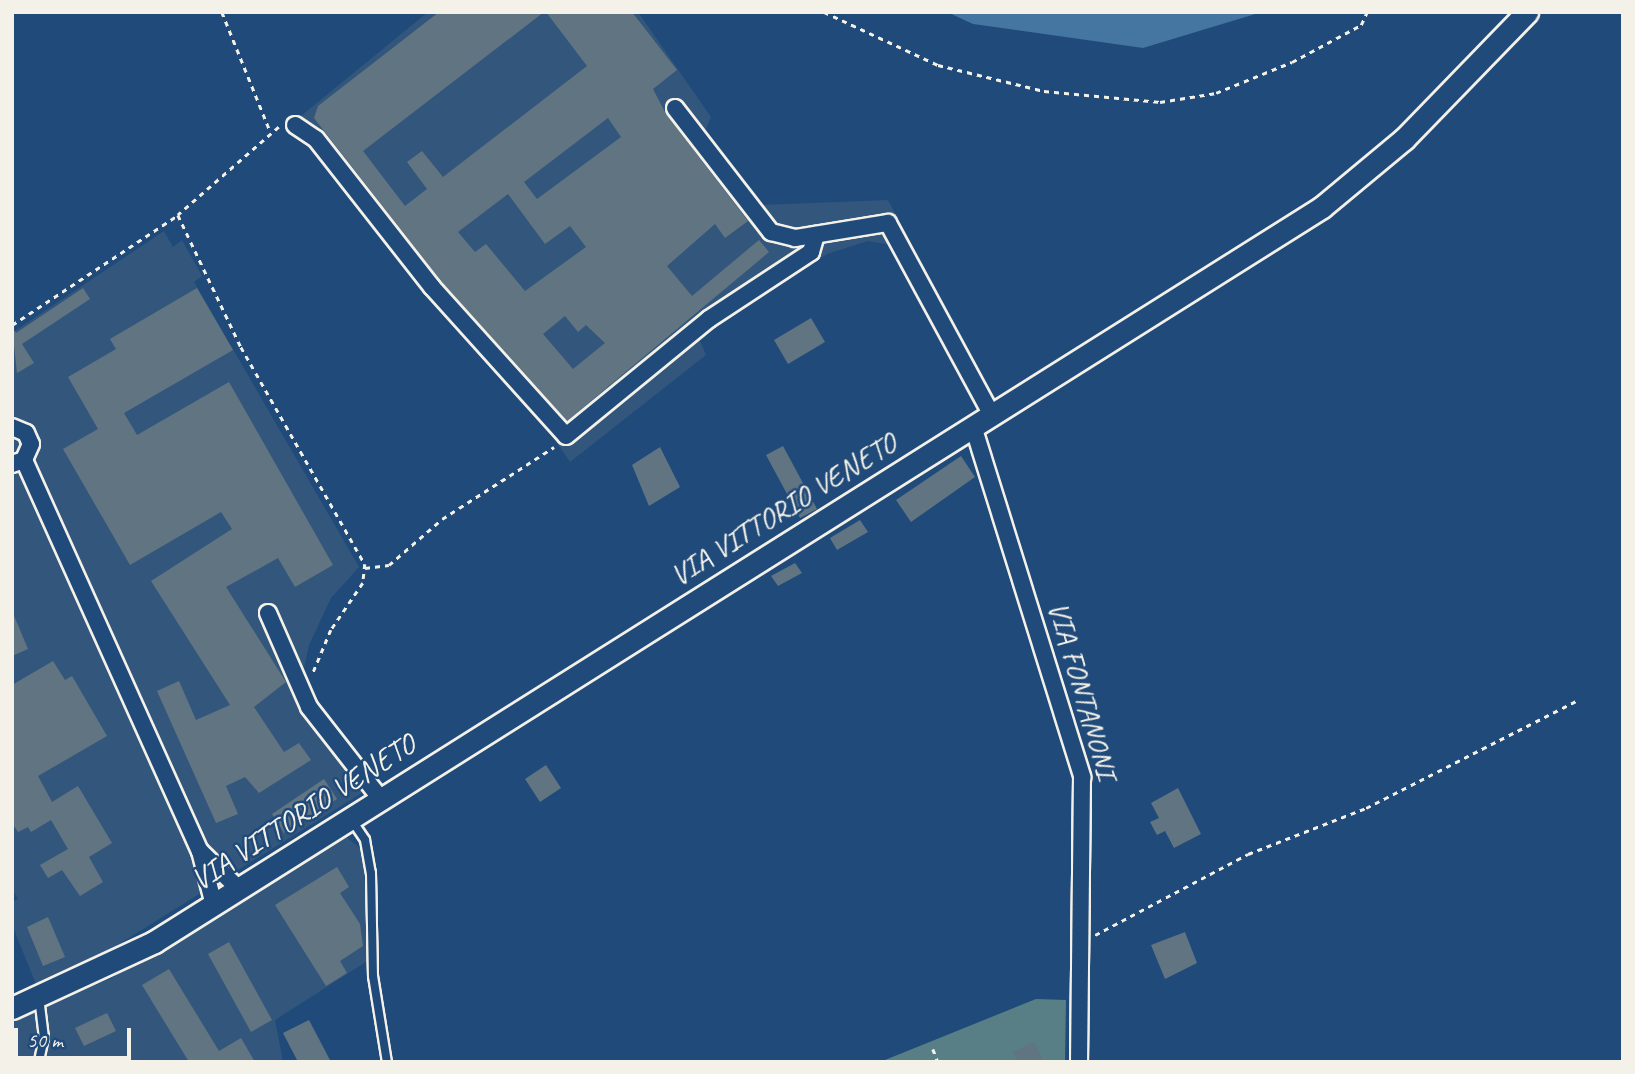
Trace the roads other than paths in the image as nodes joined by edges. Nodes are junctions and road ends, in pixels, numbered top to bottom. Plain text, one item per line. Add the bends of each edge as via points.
1 (1527, 12) edge
2 (676, 108) dead end
3 (295, 125) road end
4 (816, 235) junction
5 (992, 415) junction
6 (973, 426) junction
7 (12, 427) edge
8 (18, 462) edge
9 (268, 613) dead end
10 (380, 798) junction
11 (349, 816) junction
12 (200, 851) junction
13 (239, 889) junction
14 (214, 905) junction
15 (27, 1002) edge
16 (39, 1061) edge
17 (25, 1062) edge
18 (387, 1062) edge
19 (1079, 1062) edge

1 - 5 main road, VIA VITTORIO VENETO via 1363,177
2 - 4 street via 760,222 784,238
3 - 4 street via 316,139 432,287 566,436 709,319 811,252
4 - 5 street via 888,223
5 - 6 main road, VIA VITTORIO VENETO
6 - 10 main road, VIA VITTORIO VENETO
6 - 19 street, VIA FONTANONI via 1082,777
7 - 8 street via 29,438
8 - 12 street
9 - 10 street via 309,708
10 - 11 main road, VIA VITTORIO VENETO
11 - 13 main road, VIA VITTORIO VENETO
11 - 18 lane via 365,840 371,873 373,976
12 - 13 street
12 - 14 street
13 - 14 main road, VIA VITTORIO VENETO
14 - 15 main road, VIA VITTORIO VENETO via 95,974
15 - 16 lane via 44,1038
16 - 17 lane

